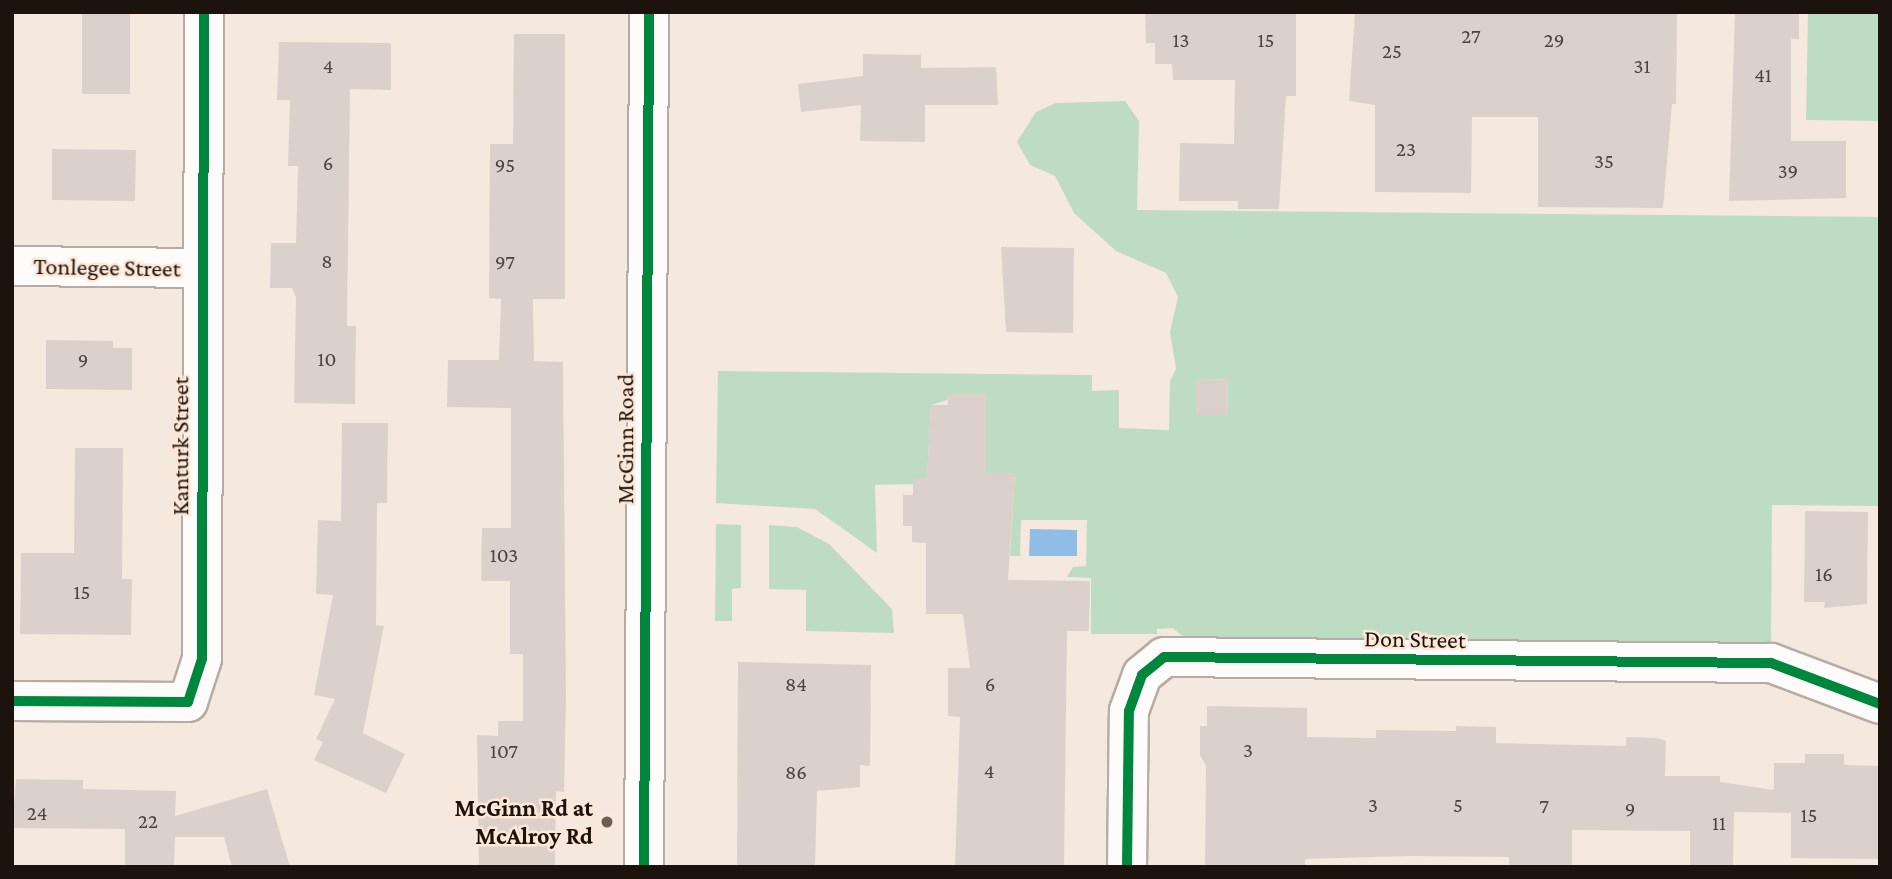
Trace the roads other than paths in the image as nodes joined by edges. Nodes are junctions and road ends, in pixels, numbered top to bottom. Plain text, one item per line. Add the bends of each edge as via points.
1 (204, 12) edge
2 (649, 12) edge
3 (12, 266) edge
4 (201, 268) junction
5 (12, 701) edge
6 (1880, 704) edge
7 (644, 867) edge
8 (1127, 867) edge

1 - 4 street, Kanturk Street
2 - 7 street, McGinn Road
3 - 4 street, Tonlegee Street
4 - 5 street, Kanturk Street via 202,659 188,702
6 - 8 street, Don Street via 1771,663 1164,657 1142,675 1131,701

